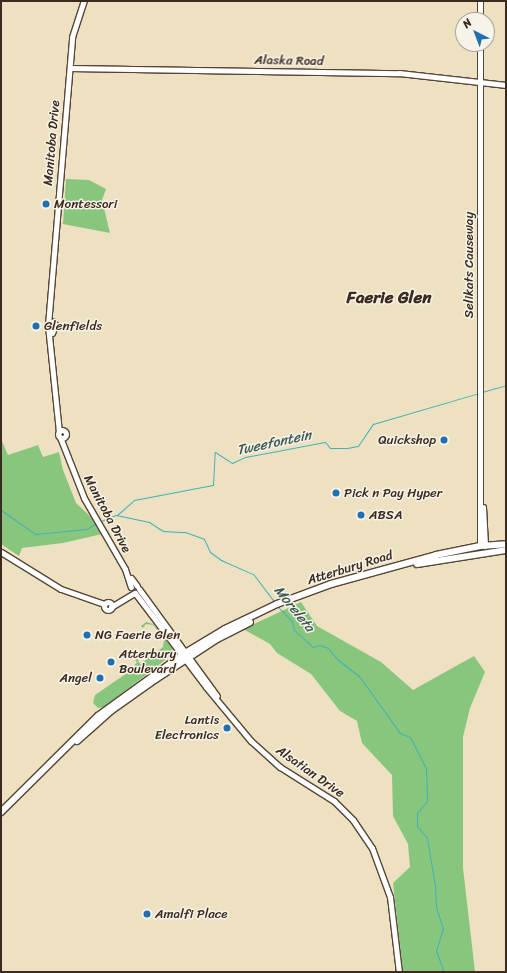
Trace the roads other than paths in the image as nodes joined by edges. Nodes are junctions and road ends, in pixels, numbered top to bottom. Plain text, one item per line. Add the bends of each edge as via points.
1 (84, 1) edge
2 (480, 1) edge
3 (480, 12) edge
4 (480, 52) edge
5 (70, 68) junction
6 (480, 82) junction
7 (506, 85) edge
8 (506, 544) edge
9 (482, 546) junction
10 (506, 550) edge
11 (1, 552) edge
12 (134, 589) junction
13 (288, 602) junction
14 (185, 656) junction
15 (1, 812) edge
16 (399, 972) edge

1 - 5 street, Manitoba Drive via 73,29
2 - 3 street
4 - 6 street, Selikats Causeway
5 - 6 street, Alaska Road via 399,73
5 - 12 street, Manitoba Drive via 50,314 58,421 78,483
6 - 7 street, Alaska Road
6 - 9 street, Selikats Causeway
8 - 9 main road, Atterbury Road
9 - 13 main road, Atterbury Road via 373,572
10 - 13 main road, Atterbury Road via 414,564
11 - 12 street via 57,587 107,606
12 - 14 street, Manitoba Drive
13 - 14 main road, Atterbury Road
14 - 15 main road, Atterbury Road via 112,710
14 - 16 street, Alsatian Drive via 259,750 280,767 334,801 348,813 362,832 372,848 391,902

